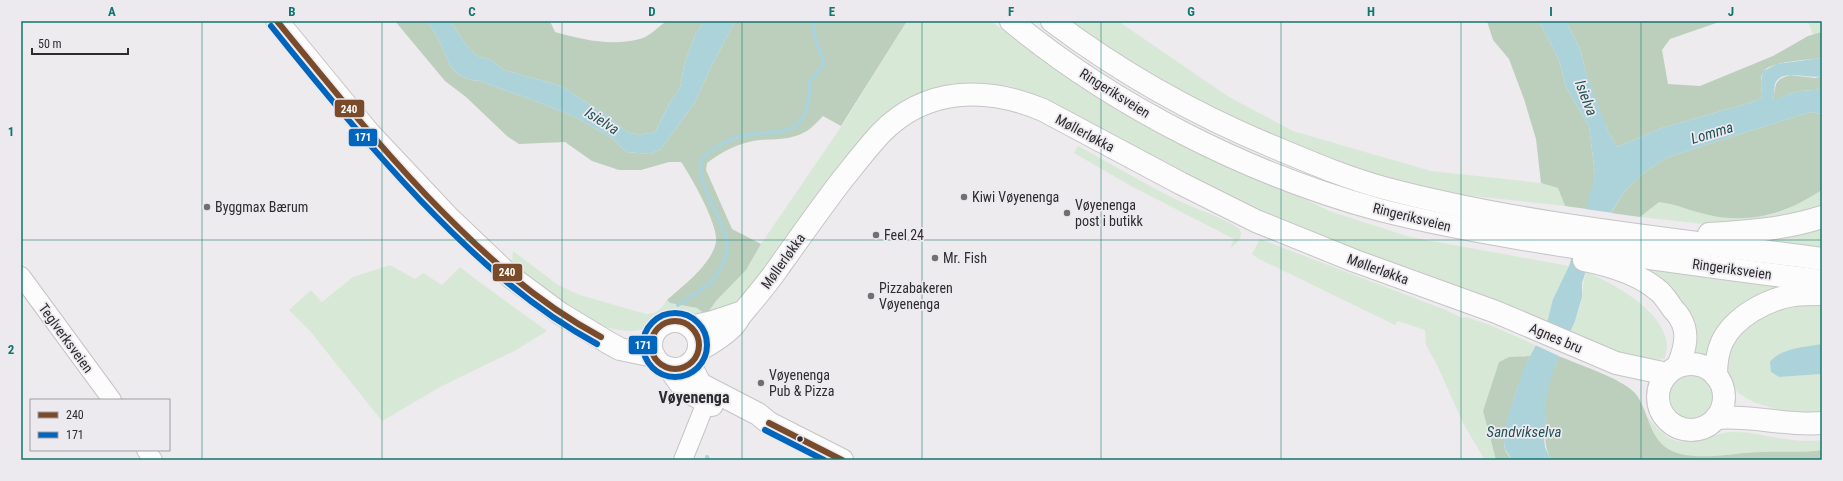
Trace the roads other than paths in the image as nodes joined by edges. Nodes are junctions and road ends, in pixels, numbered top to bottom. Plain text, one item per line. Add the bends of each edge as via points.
1 (277, 21) edge
2 (1011, 21) edge
3 (1052, 21) edge
4 (1822, 217) edge
5 (1655, 237) junction
6 (1517, 239) junction
7 (1822, 259) edge
8 (21, 276) edge
9 (1822, 281) edge
10 (1822, 294) edge
11 (743, 312) junction
12 (1496, 312) joint
13 (691, 327) junction
14 (654, 333) junction
15 (601, 337) junction
16 (694, 357) junction
17 (662, 362) junction
18 (1661, 379) junction
19 (708, 396) junction
20 (111, 399) edge
21 (1724, 400) junction
22 (1822, 423) edge
23 (147, 451) edge
24 (153, 460) edge
25 (683, 460) edge
26 (842, 460) edge

1 - 15 main road via 369,133 482,250 511,277 561,314
2 - 6 main road, Ringeriksveien via 1100,84 1164,124 1242,160 1298,183 1378,209 1451,227
3 - 5 main road, Ringeriksveien via 1115,65 1177,102 1313,164 1383,187 1455,205
4 - 5 main road via 1791,226 1762,230
5 - 7 main road, Ringeriksveien
6 - 9 main road, Ringeriksveien
6 - 18 main road via 1556,254 1622,271 1660,292 1679,316 1684,327 1685,345
8 - 20 street, Teglverksveien
10 - 21 main road via 1793,296 1768,303 1736,323 1722,342 1716,361
11 - 12 main road, Møllerløkka via 881,133 914,109 937,100 968,93 1008,97 1025,102 1256,221 1355,261
11 - 13 main road, Møllerløkka
11 - 16 main road, Møllerløkka via 732,327
12 - 18 main road, Agnes bru via 1616,364
13 - 14 main road via 684,322 671,322 660,326
13 - 16 main road via 698,337
14 - 15 main road via 632,337
14 - 17 main road via 651,345
15 - 17 main road via 620,349
16 - 17 main road via 684,368
16 - 19 main road via 698,380
17 - 19 main road via 686,390
18 - 21 main road via 1689,364 1699,364 1709,369
18 - 21 main road via 1660,408 1665,418 1674,426 1696,430 1707,426
19 - 25 street
19 - 26 main road via 743,420 769,423
21 - 22 main road via 1783,422
23 - 24 street

